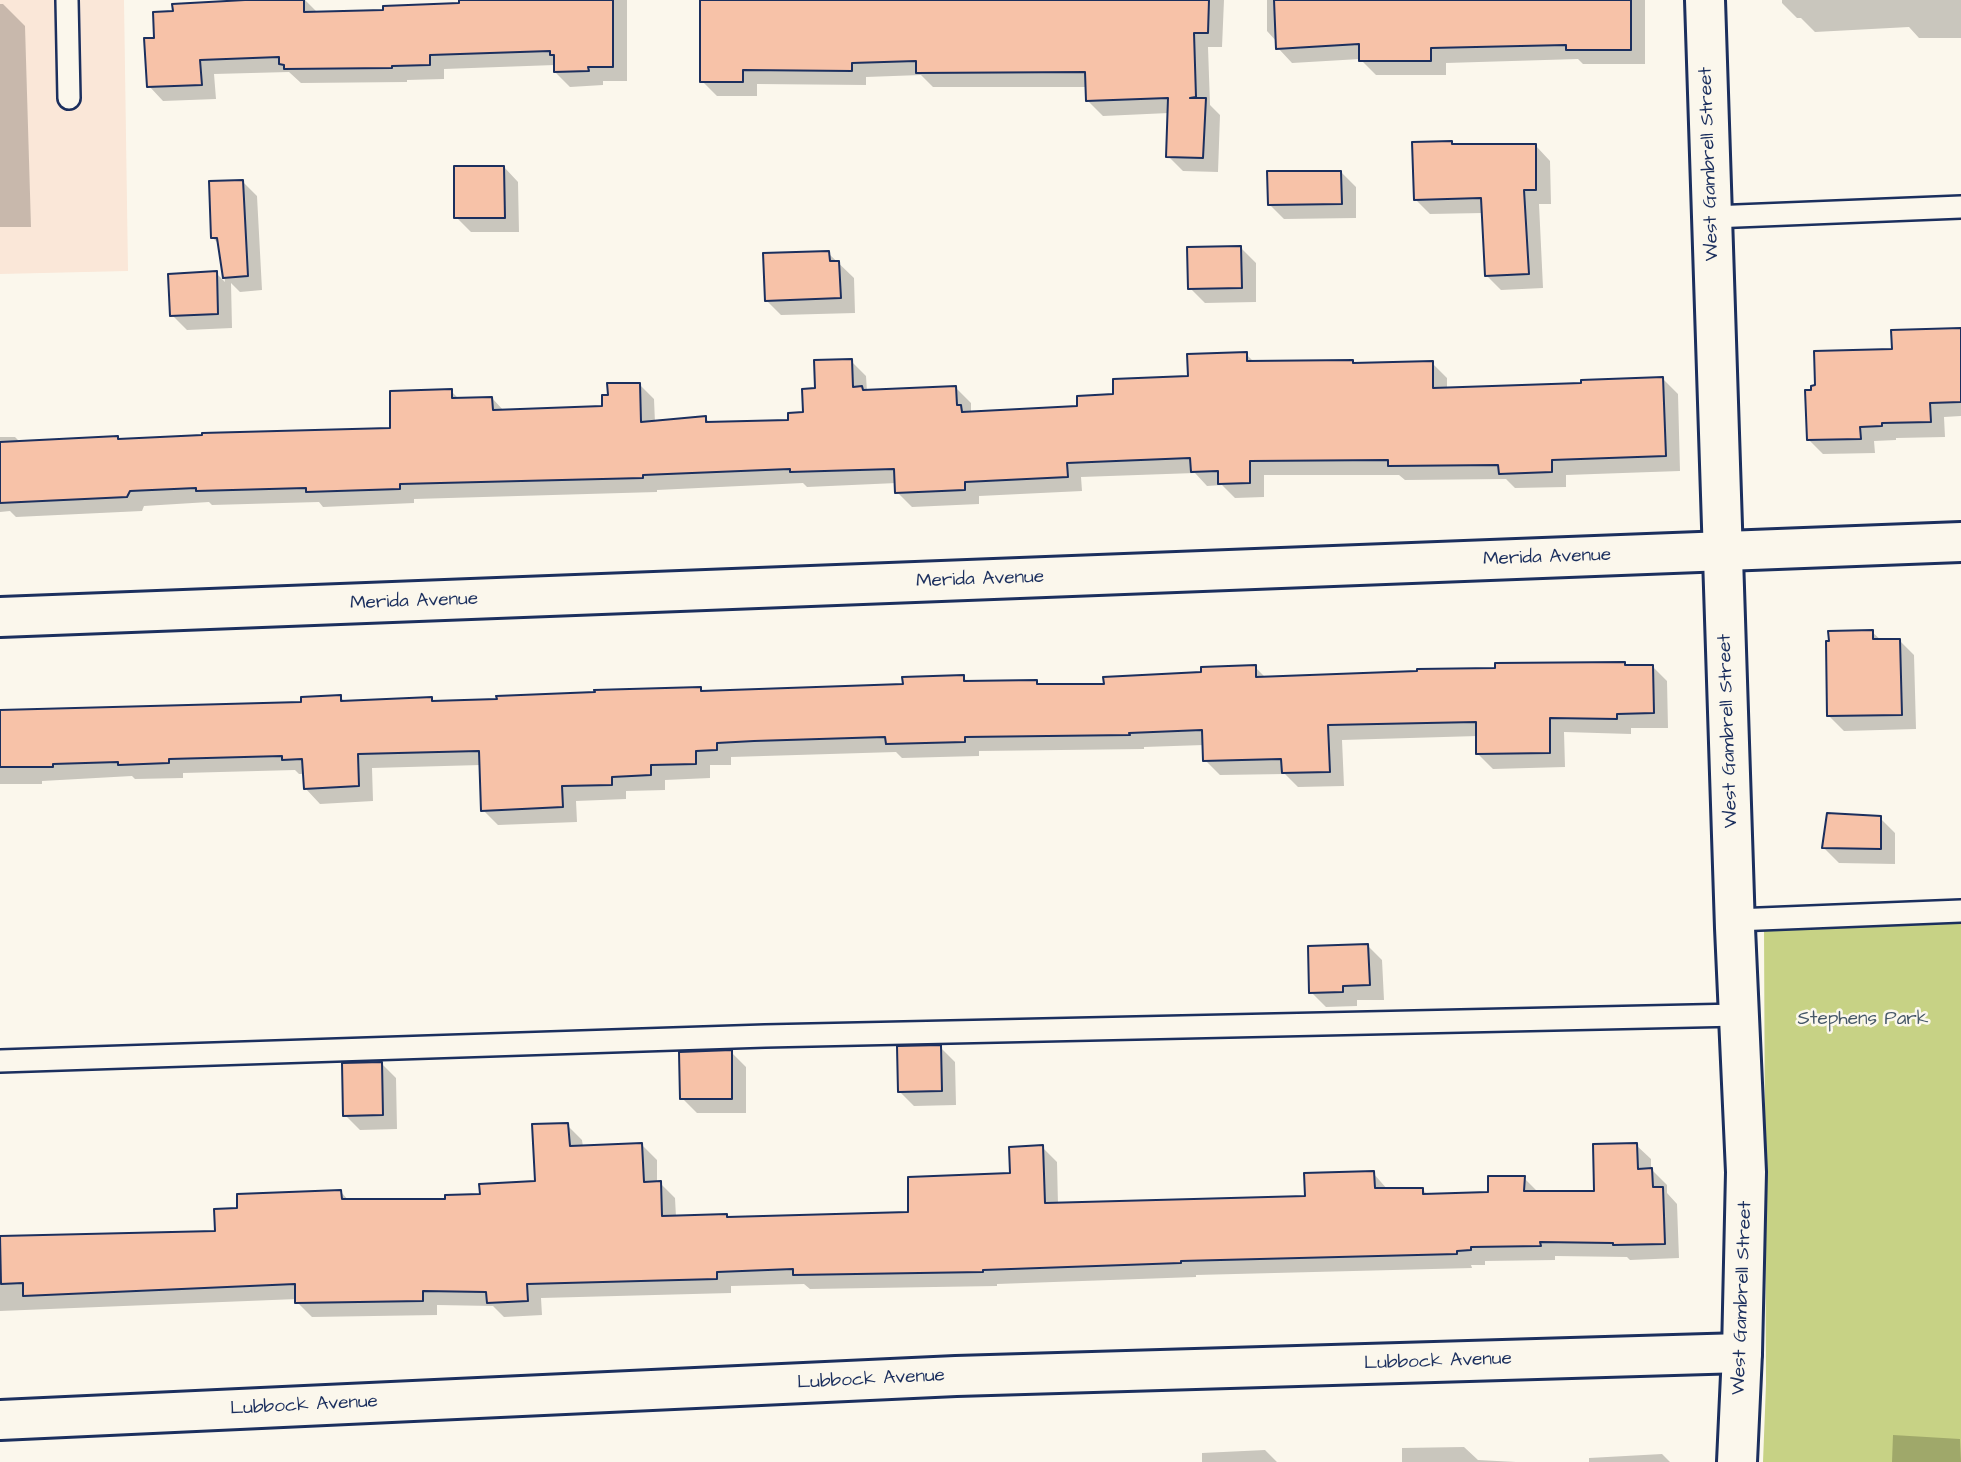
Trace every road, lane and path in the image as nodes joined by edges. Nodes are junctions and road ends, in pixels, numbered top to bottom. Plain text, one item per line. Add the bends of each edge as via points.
1 (67, 0) edge
2 (1705, 0) edge
3 (69, 98) dead end
4 (1961, 207) edge
5 (1712, 217) junction
6 (1961, 542) edge
7 (1723, 551) junction
8 (0, 618) edge
9 (1961, 911) edge
10 (1735, 920) junction
11 (1739, 1014) junction
12 (0, 1061) edge
13 (1742, 1353) junction
14 (0, 1420) edge
15 (1737, 1462) edge

1 - 3 lane
2 - 5 street, West Gambrell Street
4 - 5 lane
5 - 7 street, West Gambrell Street
6 - 7 street, Merida Avenue
7 - 8 street, Merida Avenue
7 - 10 street, West Gambrell Street
9 - 10 lane
10 - 11 street, West Gambrell Street
11 - 12 lane via 751,1036
11 - 13 street, West Gambrell Street via 1746,1172
13 - 14 street, Lubbock Avenue via 956,1376
13 - 15 street, West Gambrell Street

